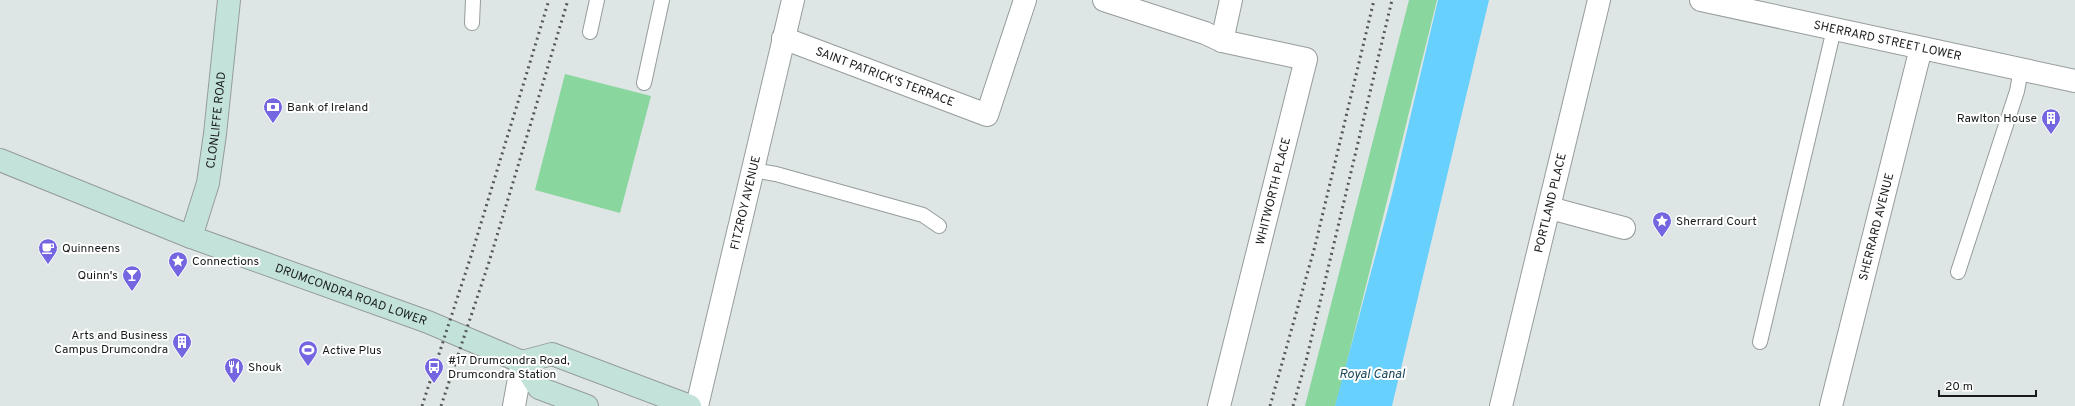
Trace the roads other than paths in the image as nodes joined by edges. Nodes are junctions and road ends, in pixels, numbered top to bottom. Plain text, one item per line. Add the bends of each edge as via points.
1 (229, 0) edge
2 (473, 0) edge
3 (597, 0) edge
4 (662, 0) edge
5 (793, 0) edge
6 (1025, 0) edge
7 (1104, 0) edge
8 (1231, 0) edge
9 (1599, 0) edge
10 (1701, 0) edge
11 (472, 23) dead end
12 (1834, 29) junction
13 (590, 32) dead end
14 (784, 38) junction
15 (1222, 41) junction
16 (1921, 48) junction
17 (2021, 70) junction
18 (2075, 81) edge
19 (644, 82) dead end
20 (0, 160) edge
21 (752, 170) junction
22 (1550, 208) junction
23 (939, 226) dead end
24 (1624, 228) dead end
25 (191, 237) junction
26 (1958, 272) dead end
27 (1760, 342) dead end
28 (522, 362) junction
29 (514, 406) edge
30 (587, 406) edge
31 (690, 406) edge
32 (697, 406) edge
33 (1219, 406) edge
34 (1501, 406) edge
35 (1831, 406) edge

1 - 25 main road, CLONLIFFE ROAD via 208,183
2 - 11 lane
3 - 13 lane
4 - 19 lane
5 - 14 street, FITZROY AVENUE
6 - 14 street, SAINT PATRICK'S TERRACE via 987,115
7 - 15 street
8 - 15 street
9 - 22 street, PORTLAND PLACE
10 - 12 street, SHERRARD STREET LOWER
12 - 16 street, SHERRARD STREET LOWER
12 - 27 lane
14 - 21 street, FITZROY AVENUE
15 - 33 street, WHITWORTH PLACE via 1306,59
16 - 17 street, SHERRARD STREET LOWER
16 - 35 street, SHERRARD AVENUE
17 - 18 street, SHERRARD STREET LOWER
17 - 26 lane via 2017,91
20 - 25 main road, DRUMCONDRA ROAD LOWER
21 - 23 lane via 776,174 923,215
21 - 32 street, FITZROY AVENUE
22 - 24 street
22 - 34 street, PORTLAND PLACE
25 - 28 main road, DRUMCONDRA ROAD LOWER via 428,322
28 - 29 street
28 - 30 main road via 539,388
28 - 31 main road via 552,354

